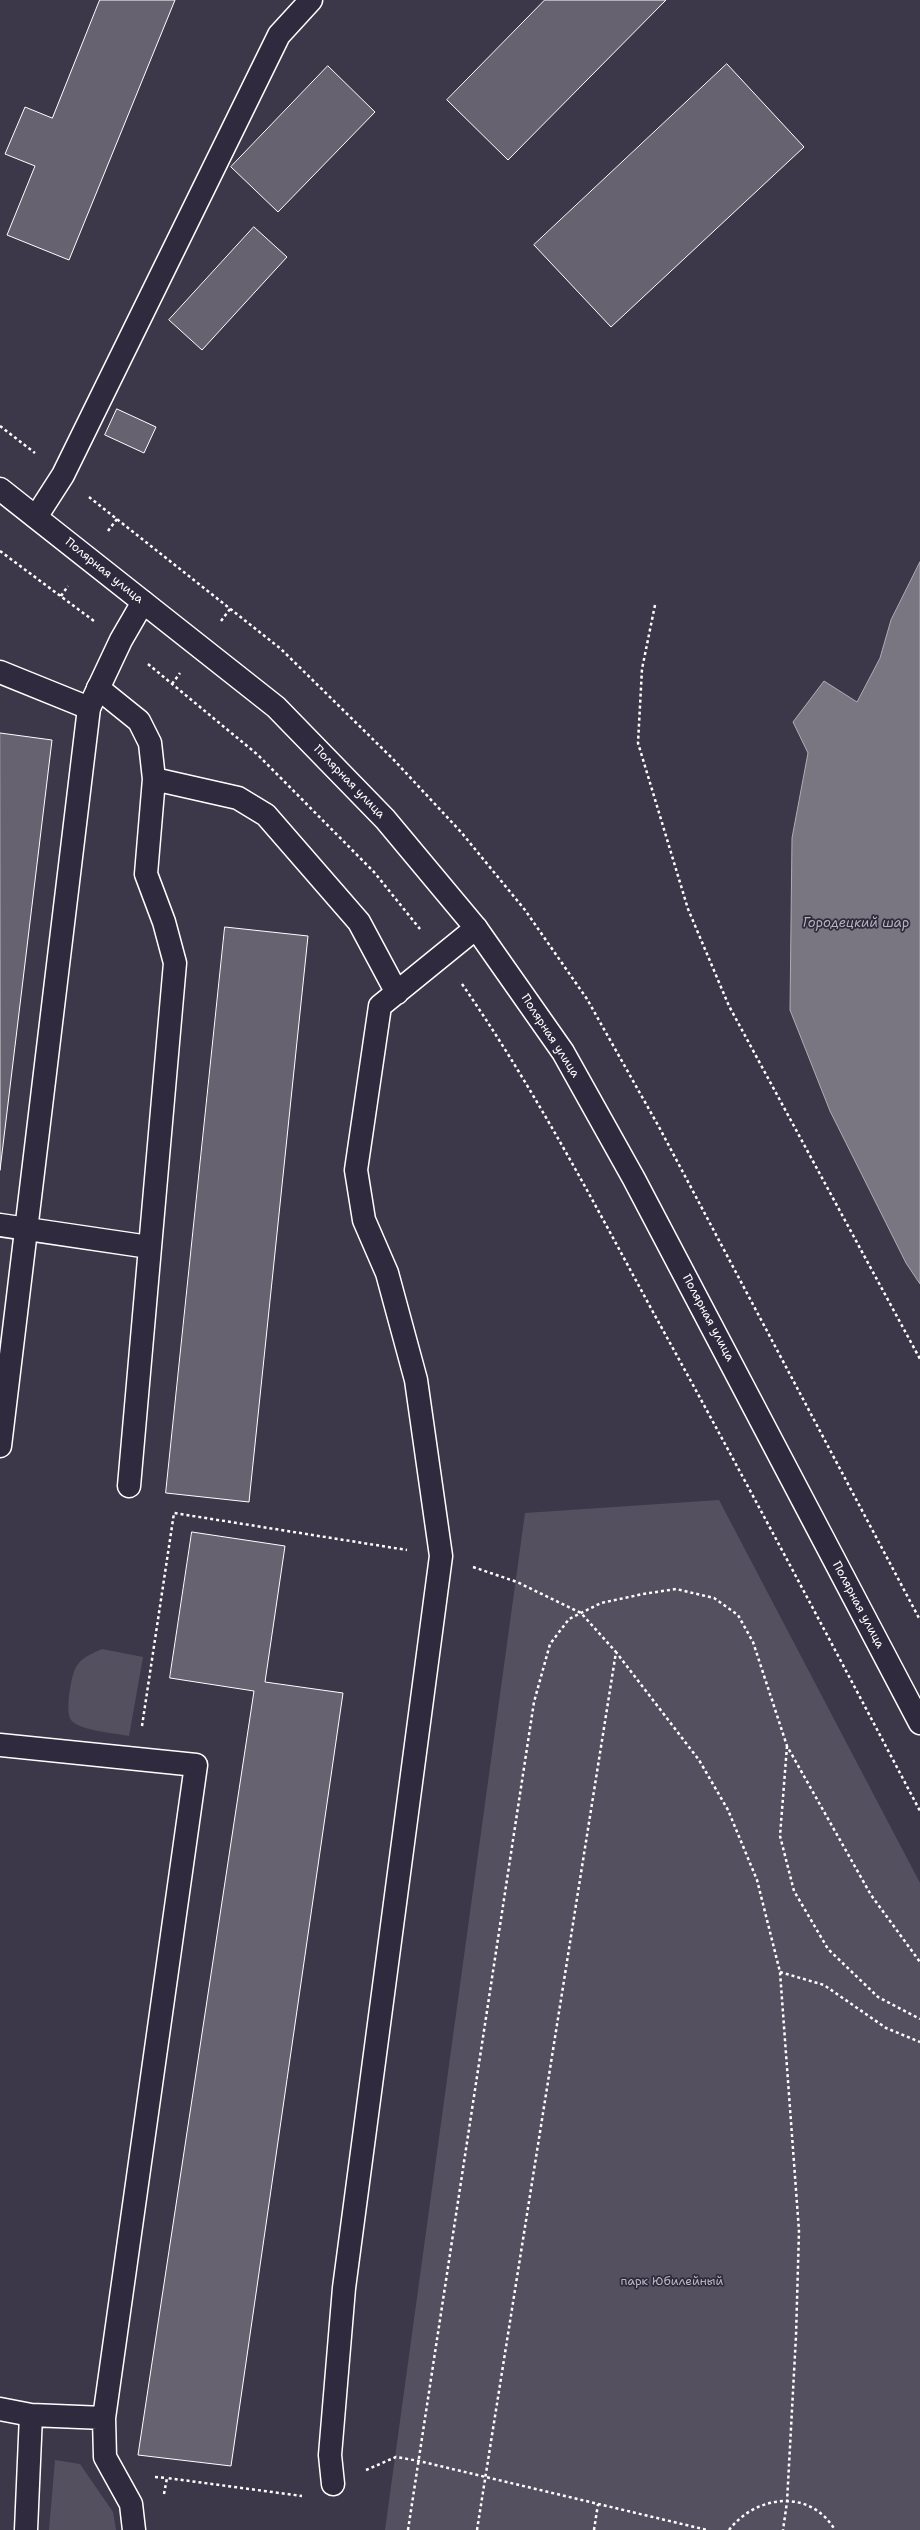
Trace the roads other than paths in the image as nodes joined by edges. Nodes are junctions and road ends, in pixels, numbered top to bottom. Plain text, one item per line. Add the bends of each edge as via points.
1 (312, 0) edge
2 (0, 489) edge
3 (36, 517) junction
4 (143, 602) junction
5 (0, 672) edge
6 (98, 688) junction
7 (89, 708) junction
8 (154, 779) junction
9 (476, 928) junction
10 (397, 993) junction
11 (0, 1225) edge
12 (26, 1229) junction
13 (149, 1247) junction
14 (0, 1446) edge
15 (129, 1486) dead end
16 (920, 1723) edge
17 (0, 1745) edge
18 (0, 2409) edge
19 (31, 2415) junction
20 (104, 2418) junction
21 (333, 2484) dead end
22 (26, 2530) edge
23 (134, 2530) edge

1 - 3 main road via 279,35 63,475
2 - 3 main road, Полярная улица
3 - 4 main road, Полярная улица
4 - 6 main road via 120,640
4 - 9 main road, Полярная улица via 276,707 385,819
5 - 7 main road
6 - 7 main road
6 - 8 main road via 139,721 150,743
7 - 12 main road
8 - 10 main road via 238,798 266,815 359,922
8 - 13 main road via 146,874 164,922 175,963
9 - 10 main road
9 - 16 main road, Полярная улица via 563,1052 631,1172
10 - 21 main road via 380,1006 356,1170 364,1220 387,1273 416,1380 441,1556 344,2288 330,2455
11 - 12 main road
12 - 13 main road
12 - 14 main road
13 - 15 main road
17 - 20 main road via 196,1765
18 - 19 main road
19 - 20 main road
19 - 22 main road
20 - 23 main road via 105,2456 132,2504

